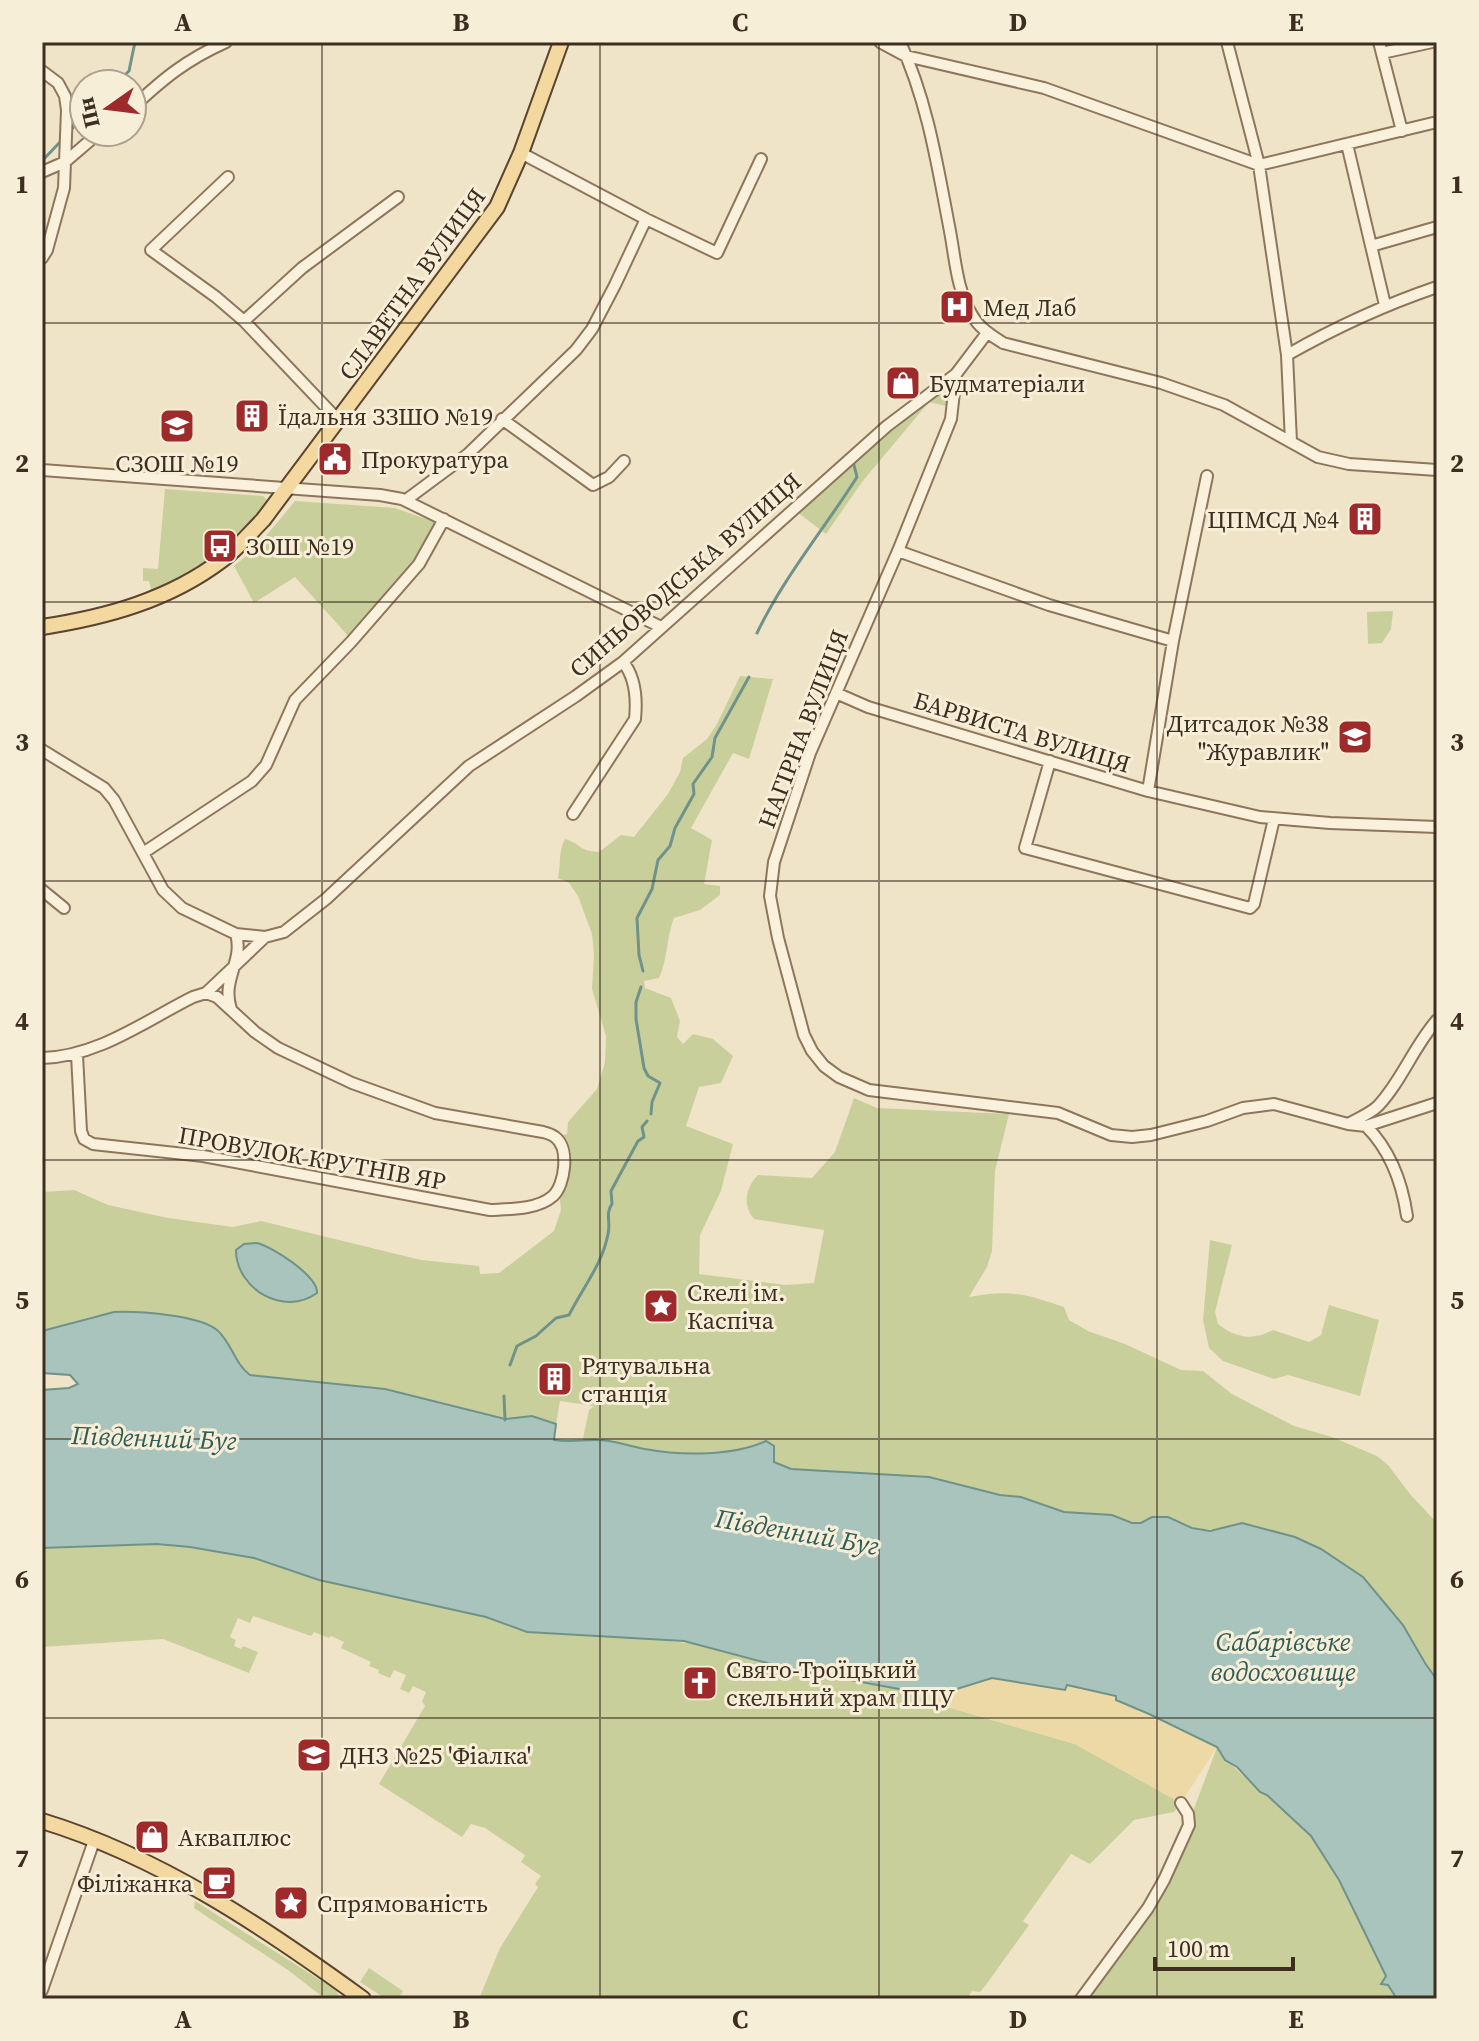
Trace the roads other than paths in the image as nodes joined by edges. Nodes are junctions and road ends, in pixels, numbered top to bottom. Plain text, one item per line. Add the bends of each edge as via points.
1 (226, 42) edge
2 (561, 42) edge
3 (880, 42) edge
4 (900, 42) edge
5 (1227, 42) edge
6 (1432, 42) edge
7 (1381, 48) edge
8 (906, 56) junction
9 (42, 71) edge
10 (148, 92) edge
11 (1437, 122) edge
12 (1402, 131) junction
13 (1347, 144) junction
14 (81, 148) edge
15 (521, 153) junction
16 (761, 159) dead end
17 (65, 162) junction
18 (1259, 165) junction
19 (42, 172) edge
20 (228, 177) dead end
21 (398, 197) dead end
22 (646, 219) junction
23 (1437, 227) edge
24 (1371, 246) junction
25 (42, 258) edge
26 (1437, 287) edge
27 (1385, 305) junction
28 (244, 321) junction
29 (987, 333) junction
30 (1287, 355) junction
31 (956, 374) junction
32 (502, 419) junction
33 (339, 421) junction
34 (1291, 442) junction
35 (624, 461) dead end
36 (42, 470) edge
37 (1437, 470) edge
38 (1207, 476) dead end
39 (286, 487) junction
40 (406, 500) junction
41 (444, 519) junction
42 (898, 551) junction
43 (42, 627) edge
44 (661, 627) junction
45 (1173, 641) junction
46 (623, 662) junction
47 (836, 693) junction
48 (42, 750) edge
49 (1050, 761) junction
50 (1148, 791) junction
51 (573, 814) dead end
52 (1274, 819) junction
53 (1437, 827) edge
54 (143, 853) junction
55 (42, 890) edge
56 (64, 908) dead end
57 (236, 934) junction
58 (265, 937) junction
59 (233, 969) junction
60 (206, 993) junction
61 (231, 1009) junction
62 (1437, 1020) edge
63 (77, 1055) junction
64 (42, 1058) edge
65 (1437, 1103) edge
66 (1348, 1124) junction
67 (1366, 1126) junction
68 (1407, 1216) dead end
69 (1181, 1803) dead end
70 (42, 1821) edge
71 (95, 1838) junction
72 (42, 1990) edge
73 (363, 1999) edge
74 (1081, 1999) edge

1 - 10 street via 189,59
2 - 15 main road, СЛАВЕТНА ВУЛИЦЯ
3 - 8 street
4 - 8 street
5 - 18 street
6 - 7 street
7 - 12 street
8 - 18 street via 1044,88
8 - 29 street via 930,128 962,290 973,318
9 - 17 street via 65,96
11 - 12 street
12 - 13 street
13 - 18 street
13 - 24 street
14 - 17 street
15 - 22 street
15 - 33 main road, СЛАВЕТНА ВУЛИЦЯ via 487,223
16 - 22 street via 717,253
17 - 19 street
17 - 25 street via 64,188
18 - 30 street
20 - 28 street via 151,250
21 - 28 street via 302,268
22 - 32 street via 592,329
23 - 24 street
24 - 27 street
26 - 27 street
27 - 30 street
28 - 33 street
29 - 31 street, СИНЬОВОДСЬКА ВУЛИЦЯ
29 - 34 street via 1003,343 1161,383 1224,405
30 - 34 street
31 - 42 street, НАГІРНА ВУЛИЦЯ via 951,419
31 - 44 street, СИНЬОВОДСЬКА ВУЛИЦЯ via 887,426
32 - 35 street via 593,485
32 - 40 street via 468,454
33 - 39 main road, СЛАВЕТНА ВУЛИЦЯ
34 - 37 street via 1318,457 1349,464
36 - 39 street
38 - 45 street
39 - 40 street
39 - 43 main road, СЛАВЕТНА ВУЛИЦЯ via 229,555 184,584 136,606
40 - 41 street
41 - 44 street
41 - 54 street via 419,564 295,700 266,765 252,781
42 - 45 street via 1049,605
42 - 47 street, НАГІРНА ВУЛИЦЯ
44 - 46 street, СИНЬОВОДСЬКА ВУЛИЦЯ
45 - 50 street
46 - 51 street via 637,700 635,719
46 - 58 street, СИНЬОВОДСЬКА ВУЛИЦЯ via 469,766 326,899 284,932
47 - 49 street, БАРВИСТА ВУЛИЦЯ
47 - 66 street, НАГІРНА ВУЛИЦЯ via 782,835 770,896 804,1035 824,1066 869,1090 1047,1111 1111,1135 1151,1135 1274,1104
48 - 54 street via 104,788
49 - 50 street, БАРВИСТА ВУЛИЦЯ
49 - 52 street via 1025,848 1195,895 1250,908
50 - 52 street, БАРВИСТА ВУЛИЦЯ
52 - 53 street, БАРВИСТА ВУЛИЦЯ
54 - 57 street via 172,900
55 - 56 street
57 - 58 street
57 - 59 street via 240,949
58 - 59 street
59 - 60 street
59 - 61 street via 227,989
60 - 61 street
60 - 63 street
61 - 63 street, ПРОВУЛОК КРУТНІВ ЯР via 278,1048 352,1083 435,1113 555,1137 562,1147 559,1189 527,1207 490,1210 203,1156 93,1144 81,1131
62 - 66 street via 1377,1108
63 - 64 street
65 - 67 street
66 - 67 street, НАГІРНА ВУЛИЦЯ
67 - 68 street via 1392,1161
69 - 74 street via 1189,1825 1164,1880
70 - 71 main road
71 - 72 street
71 - 73 main road via 185,1881

